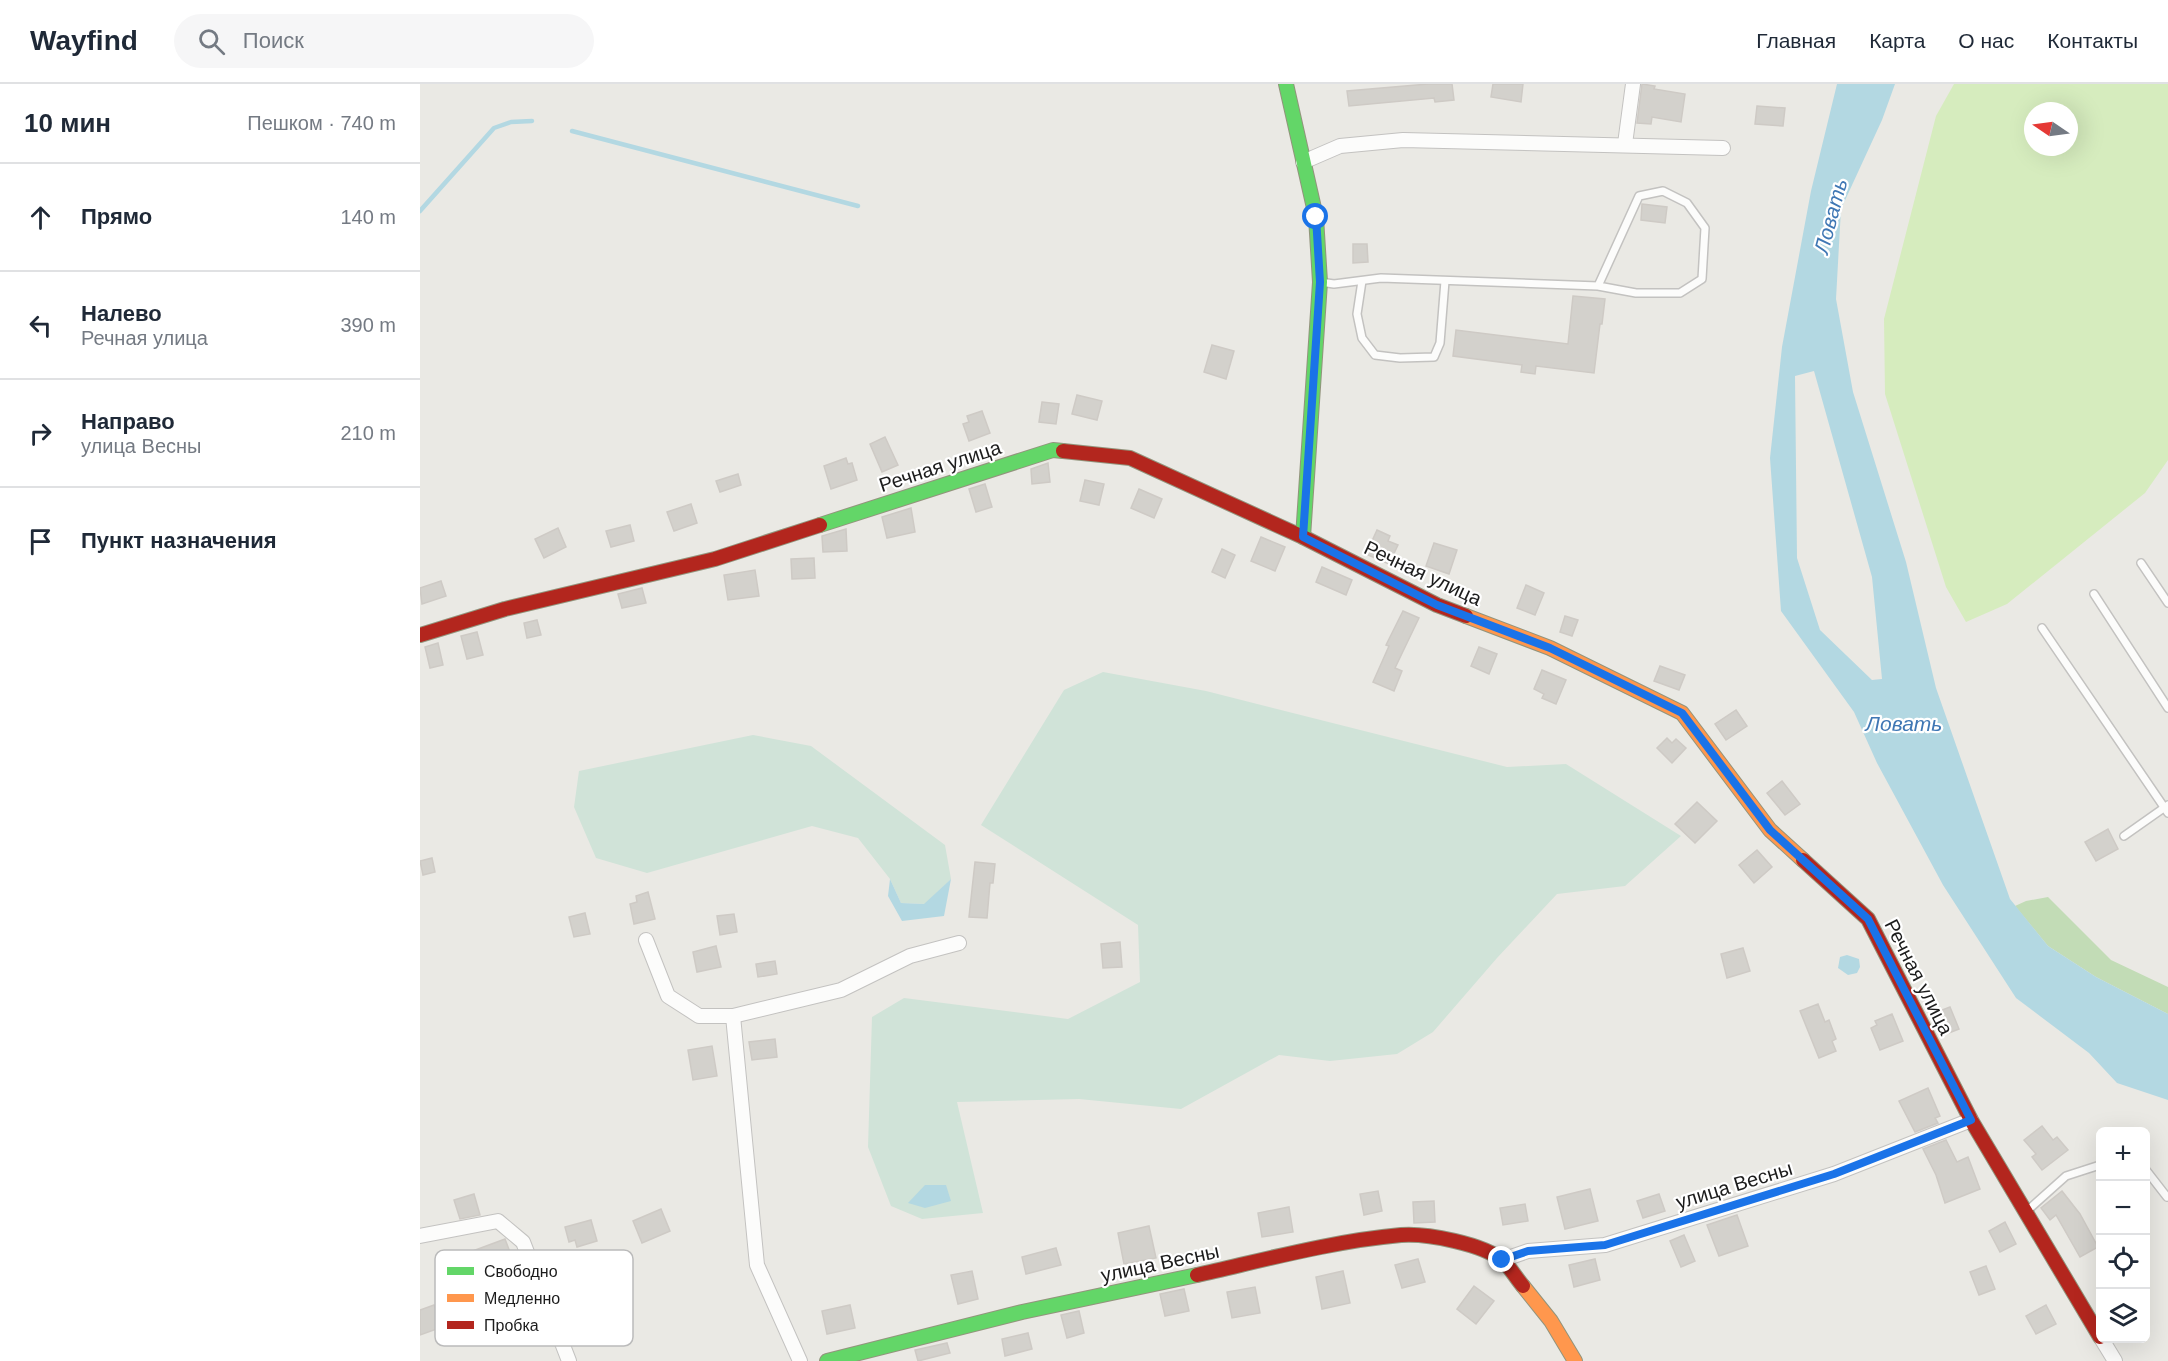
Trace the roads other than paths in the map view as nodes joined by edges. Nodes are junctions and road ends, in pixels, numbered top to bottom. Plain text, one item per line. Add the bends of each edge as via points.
1 (1286, 84) edge
2 (1633, 84) edge
3 (1624, 144) junction
4 (1723, 148) dead end
5 (1303, 162) junction
6 (1362, 281) junction
7 (1444, 281) junction
8 (1320, 282) junction
9 (1598, 286) junction
10 (1303, 537) junction
11 (2142, 563) dead end
12 (2094, 594) dead end
13 (2168, 603) edge
14 (2042, 628) dead end
15 (420, 635) edge
16 (2168, 708) edge
17 (2167, 809) edge
18 (2124, 837) dead end
19 (646, 940) dead end
20 (959, 943) dead end
21 (733, 1016) junction
22 (1971, 1120) junction
23 (2096, 1166) edge
24 (2150, 1176) edge
25 (2167, 1197) edge
26 (2026, 1212) junction
27 (420, 1236) edge
28 (526, 1250) edge
29 (1502, 1260) junction
30 (2096, 1330) edge
31 (2104, 1343) edge
32 (563, 1346) edge
33 (569, 1361) edge
34 (800, 1361) edge
35 (827, 1361) edge
36 (1575, 1361) edge
37 (2115, 1361) edge

1 - 5 street
2 - 3 street
3 - 4 street
3 - 5 street via 1403,140 1340,146
5 - 8 street via 1316,217
6 - 7 lane
6 - 7 lane via 1357,314 1362,338 1375,355 1400,358 1434,357 1440,344
6 - 8 lane
7 - 9 lane
8 - 10 street
9 - 9 lane via 1680,293 1702,279 1705,228 1687,203 1663,191 1639,196
10 - 15 street, Речная улица via 1130,458 1053,450 715,559 505,609
10 - 22 street, Речная улица via 1437,605 1550,648 1682,713 1770,830 1868,919
11 - 13 lane
12 - 16 lane
14 - 17 lane
17 - 18 lane
19 - 21 street via 668,996 699,1016
20 - 21 street via 910,956 841,990
21 - 34 street via 757,1265
22 - 26 street, Речная улица
22 - 29 street, улица Весны via 1834,1174 1605,1245 1528,1251
23 - 26 lane via 2066,1176
24 - 25 lane
26 - 30 street, Речная улица
27 - 28 street via 498,1221 523,1242
29 - 35 street, улица Весны via 1476,1247 1446,1239 1403,1235 1326,1247 1022,1312
29 - 36 street, улица Весны via 1551,1321
31 - 37 street, Речная улица
32 - 33 street

